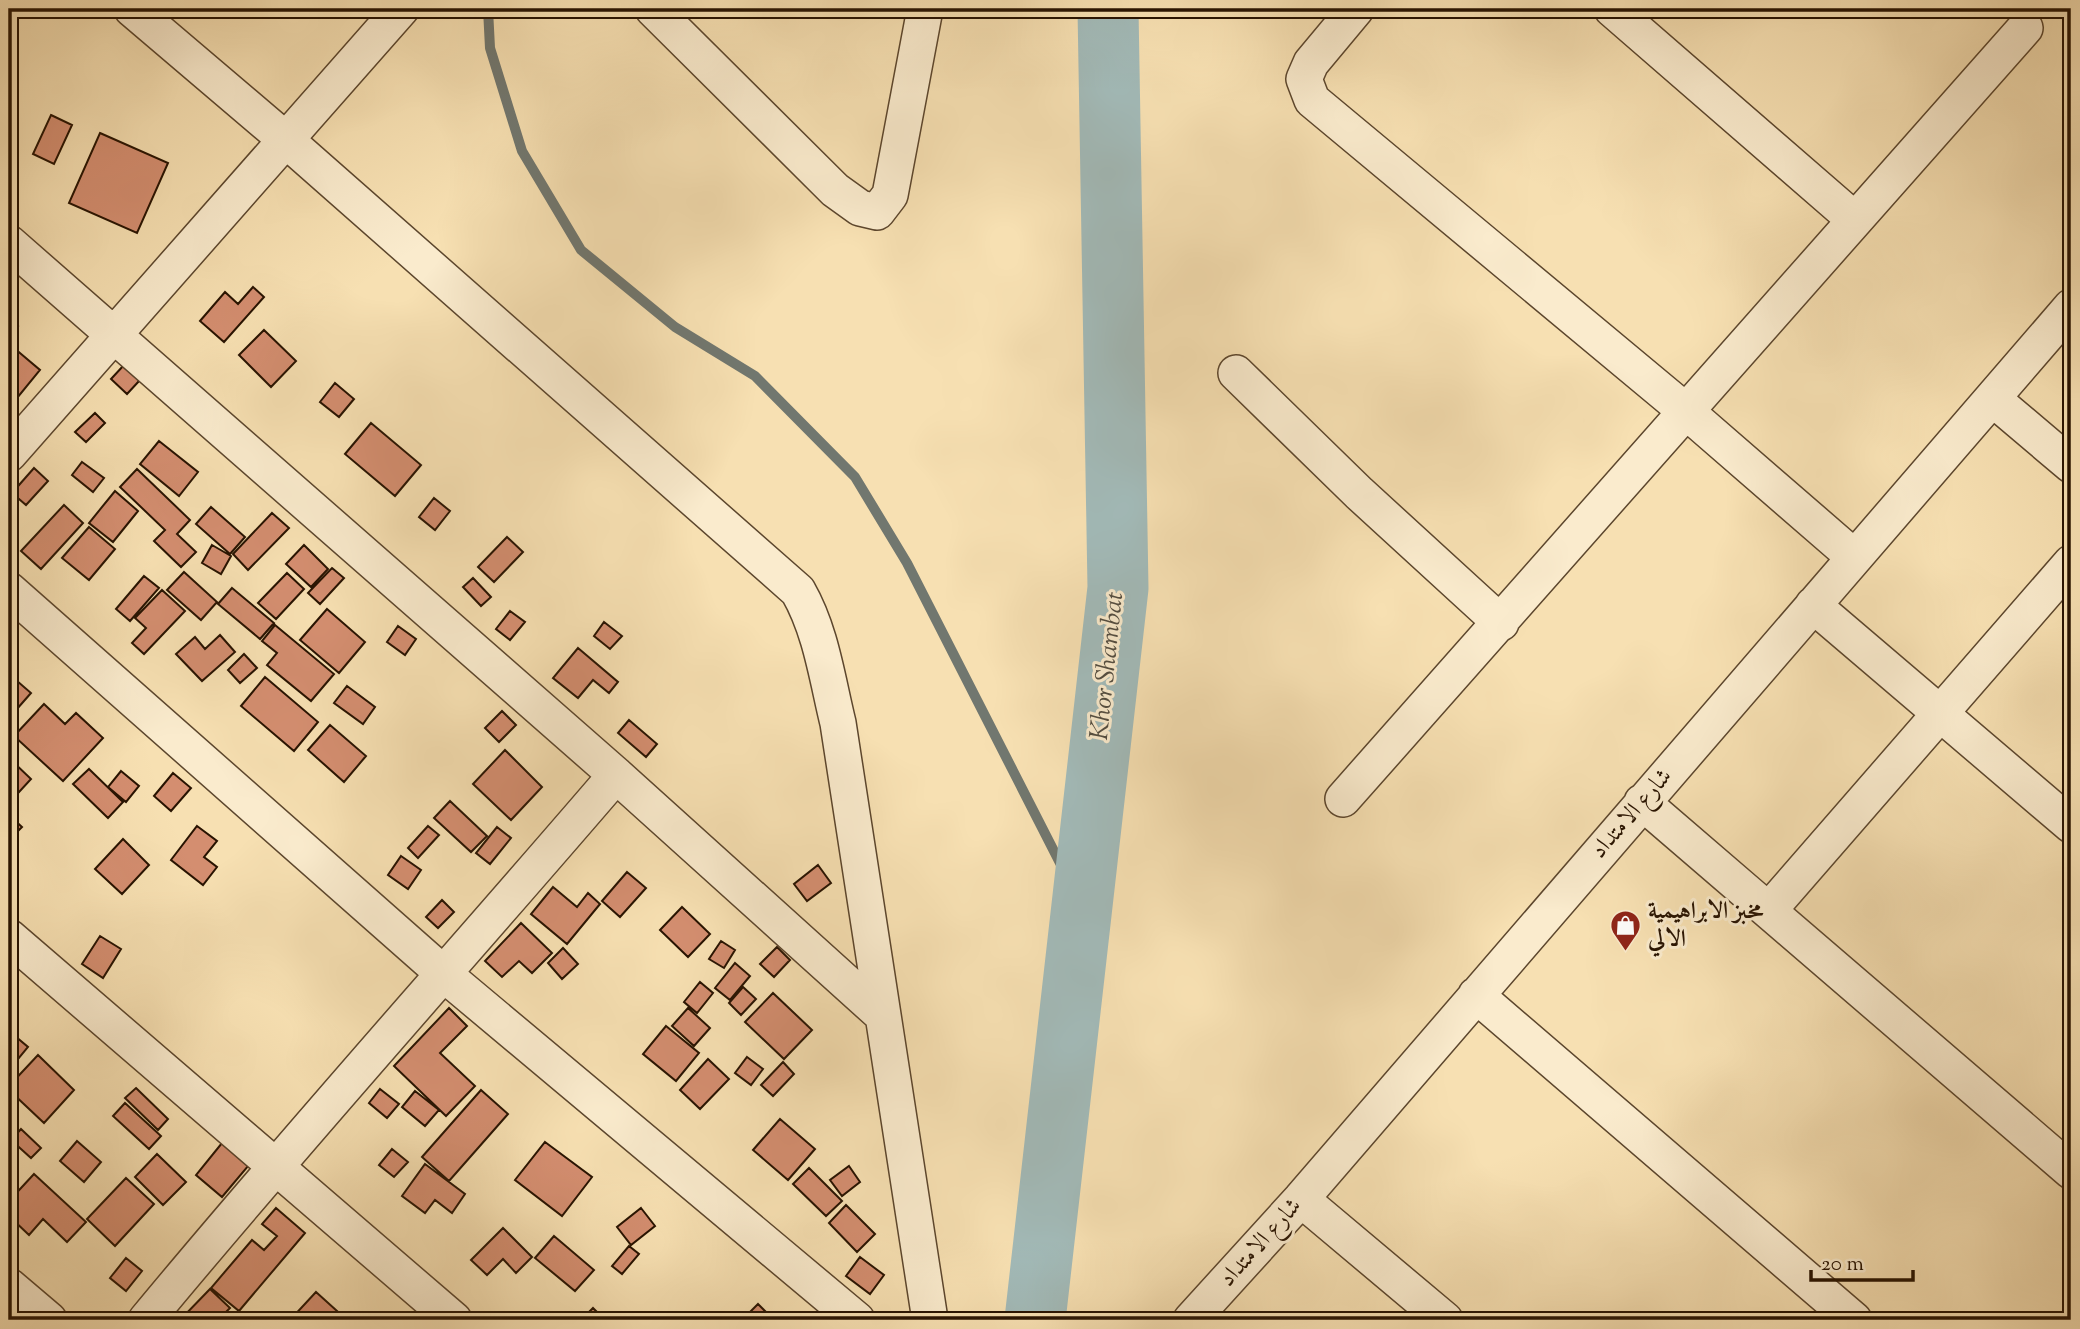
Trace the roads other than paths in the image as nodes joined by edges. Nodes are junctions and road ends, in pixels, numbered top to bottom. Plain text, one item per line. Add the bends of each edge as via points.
1 (132, 9) edge
2 (401, 9) edge
3 (653, 9) edge
4 (925, 9) edge
5 (1356, 9) edge
6 (1612, 9) edge
7 (2025, 28) dead end
8 (286, 140) junction
9 (1855, 220) junction
10 (9, 243) edge
11 (2071, 307) edge
12 (113, 334) junction
13 (1236, 373) dead end
14 (1993, 399) junction
15 (1688, 413) junction
16 (9, 454) edge
17 (2071, 465) edge
18 (1854, 557) junction
19 (2071, 563) edge
20 (9, 590) edge
21 (1813, 605) junction
22 (1501, 623) junction
23 (1941, 714) junction
24 (616, 775) junction
25 (1343, 799) dead end
26 (1643, 802) junction
27 (2071, 825) edge
28 (1769, 910) junction
29 (9, 937) edge
30 (445, 975) junction
31 (1476, 995) junction
32 (881, 1014) junction
33 (276, 1164) junction
34 (2071, 1171) edge
35 (1301, 1199) junction
36 (9, 1286) edge
37 (1196, 1318) edge
38 (48, 1320) edge
39 (146, 1320) edge
40 (454, 1320) edge
41 (857, 1320) edge
42 (930, 1320) edge
43 (1445, 1320) edge
44 (1854, 1320) edge

1 - 8 street
2 - 8 street
3 - 4 street via 835,190 860,208 877,212 890,195
5 - 15 street via 1311,63 1304,79 1312,100
6 - 9 street
7 - 9 street
8 - 12 street
8 - 32 street via 798,590 817,634 838,723
9 - 15 street
10 - 12 street
11 - 14 street, شارع الامتداد
12 - 16 street
12 - 24 street
13 - 22 street
14 - 17 street
14 - 18 street, شارع الامتداد
15 - 18 street
15 - 22 street
18 - 21 street, شارع الامتداد
19 - 23 street
20 - 30 street
21 - 23 street
21 - 26 street, شارع الامتداد
22 - 25 street
23 - 27 street
23 - 28 street
24 - 30 street
24 - 32 street
26 - 28 street
26 - 31 street, شارع الامتداد
28 - 34 street
29 - 33 street
30 - 33 street
30 - 41 street
31 - 35 street, شارع الامتداد
31 - 44 street
32 - 42 street
33 - 39 street
33 - 40 street
35 - 37 street, شارع الامتداد
35 - 43 street
36 - 38 street

